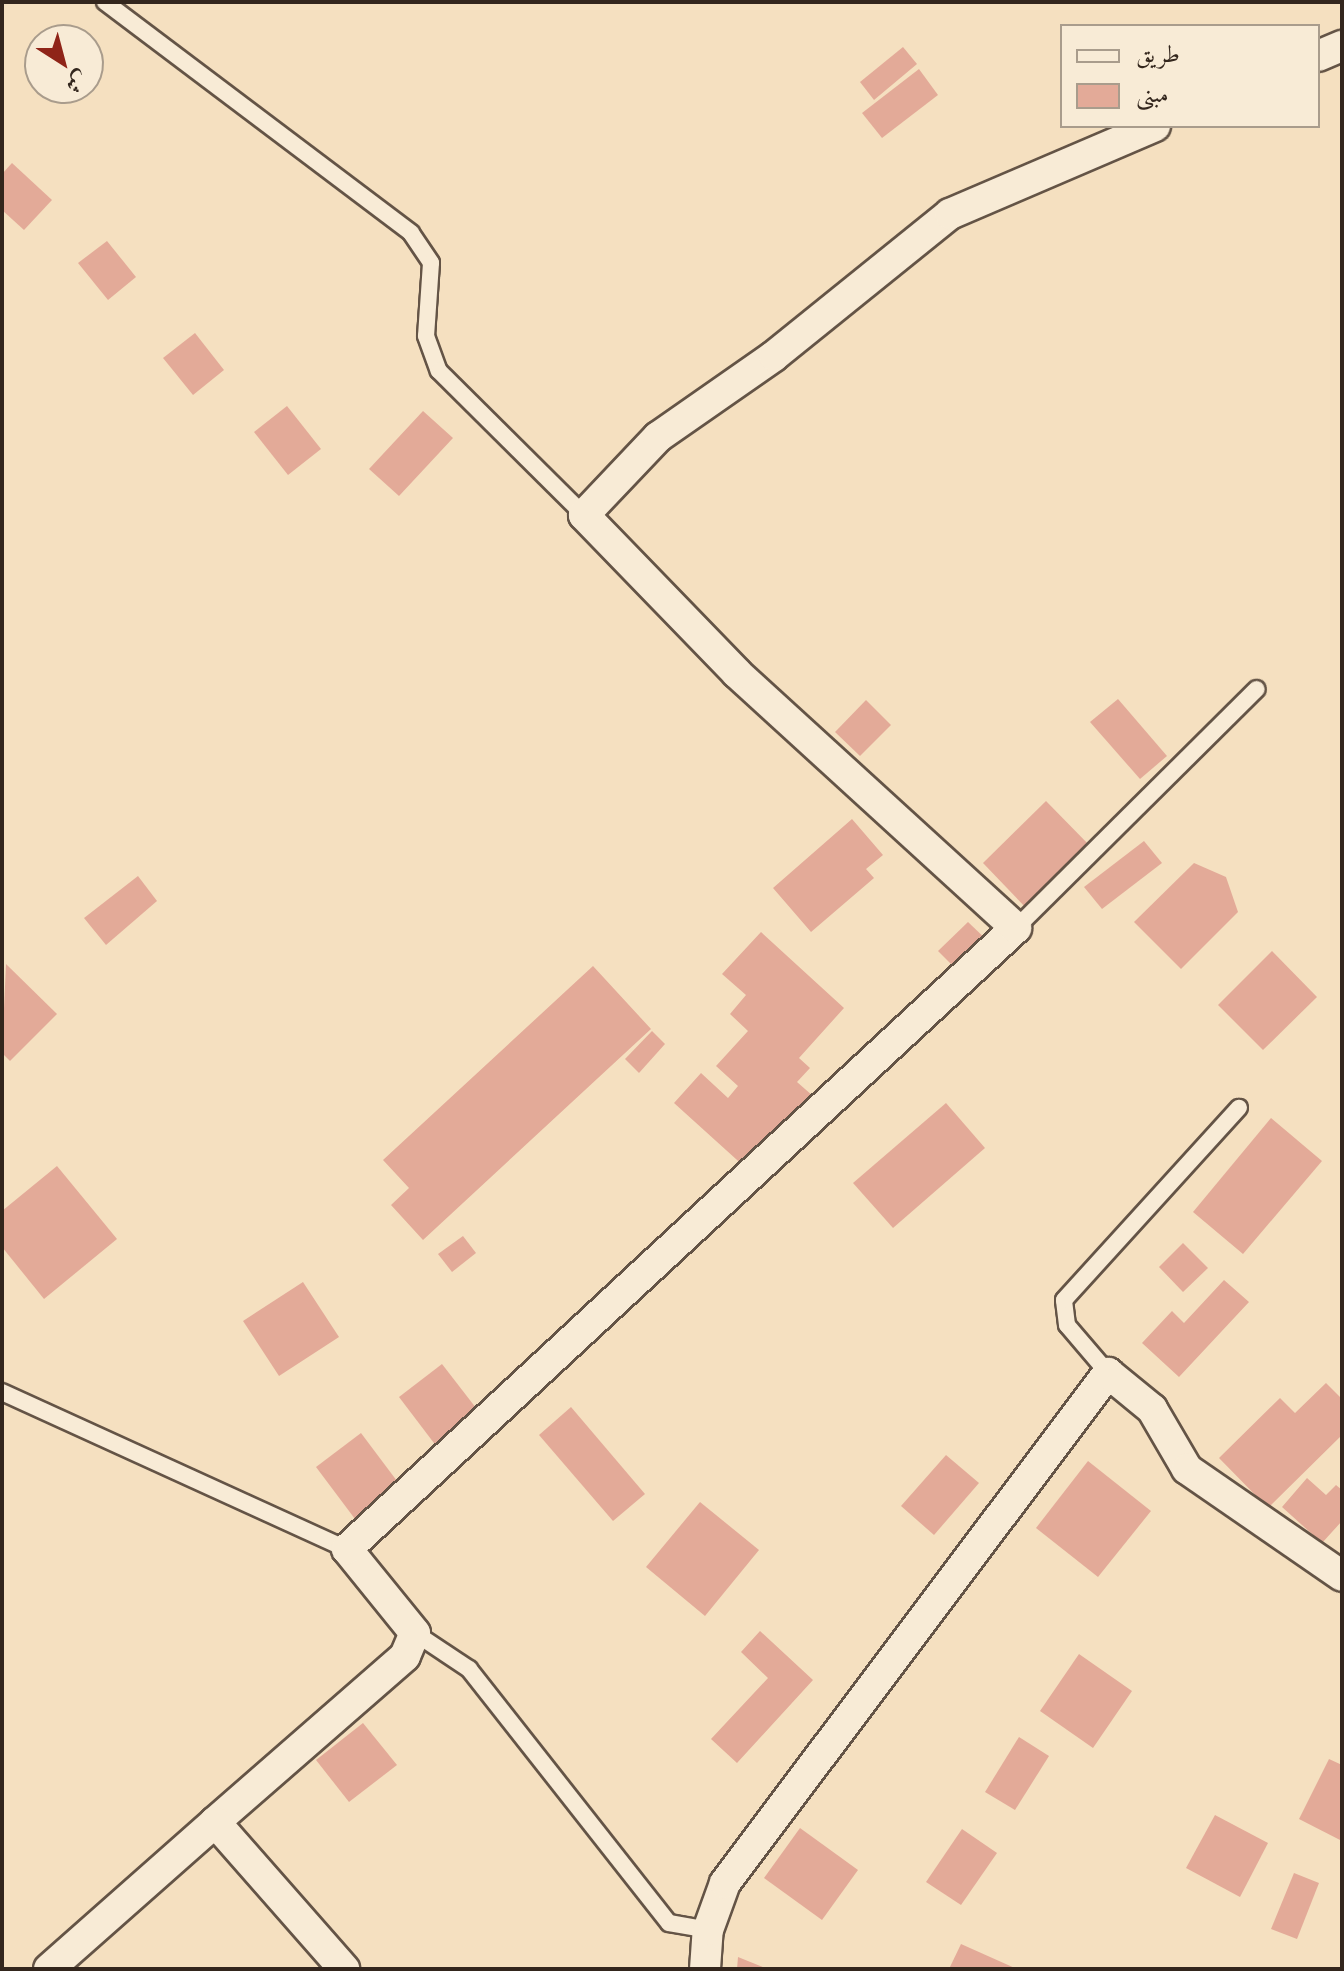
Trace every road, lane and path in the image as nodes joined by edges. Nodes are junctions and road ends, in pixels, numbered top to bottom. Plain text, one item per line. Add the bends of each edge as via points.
1 (105, 2) edge
2 (1342, 46) edge
3 (1320, 55) edge
4 (1150, 128) edge
5 (584, 515) junction
6 (1257, 689) dead end
7 (1016, 928) junction
8 (1239, 1108) dead end
9 (1108, 1373) junction
10 (2, 1392) edge
11 (347, 1549) junction
12 (1342, 1576) edge
13 (415, 1633) junction
14 (215, 1822) junction
15 (708, 1930) junction
16 (49, 1969) edge
17 (344, 1969) edge
18 (705, 1969) edge

1 - 5 lane via 411,233 431,263 426,336 439,371
2 - 3 street
4 - 5 street via 950,214 774,356 658,437
5 - 7 street via 737,673
6 - 7 lane via 1159,794
7 - 11 street
8 - 9 lane via 1064,1300 1067,1325
9 - 12 street via 1152,1409 1187,1469
9 - 15 street via 725,1883
10 - 11 lane
11 - 13 street
13 - 14 street via 405,1656
13 - 15 lane via 469,1669 669,1923
14 - 16 street
14 - 17 street
15 - 18 street

